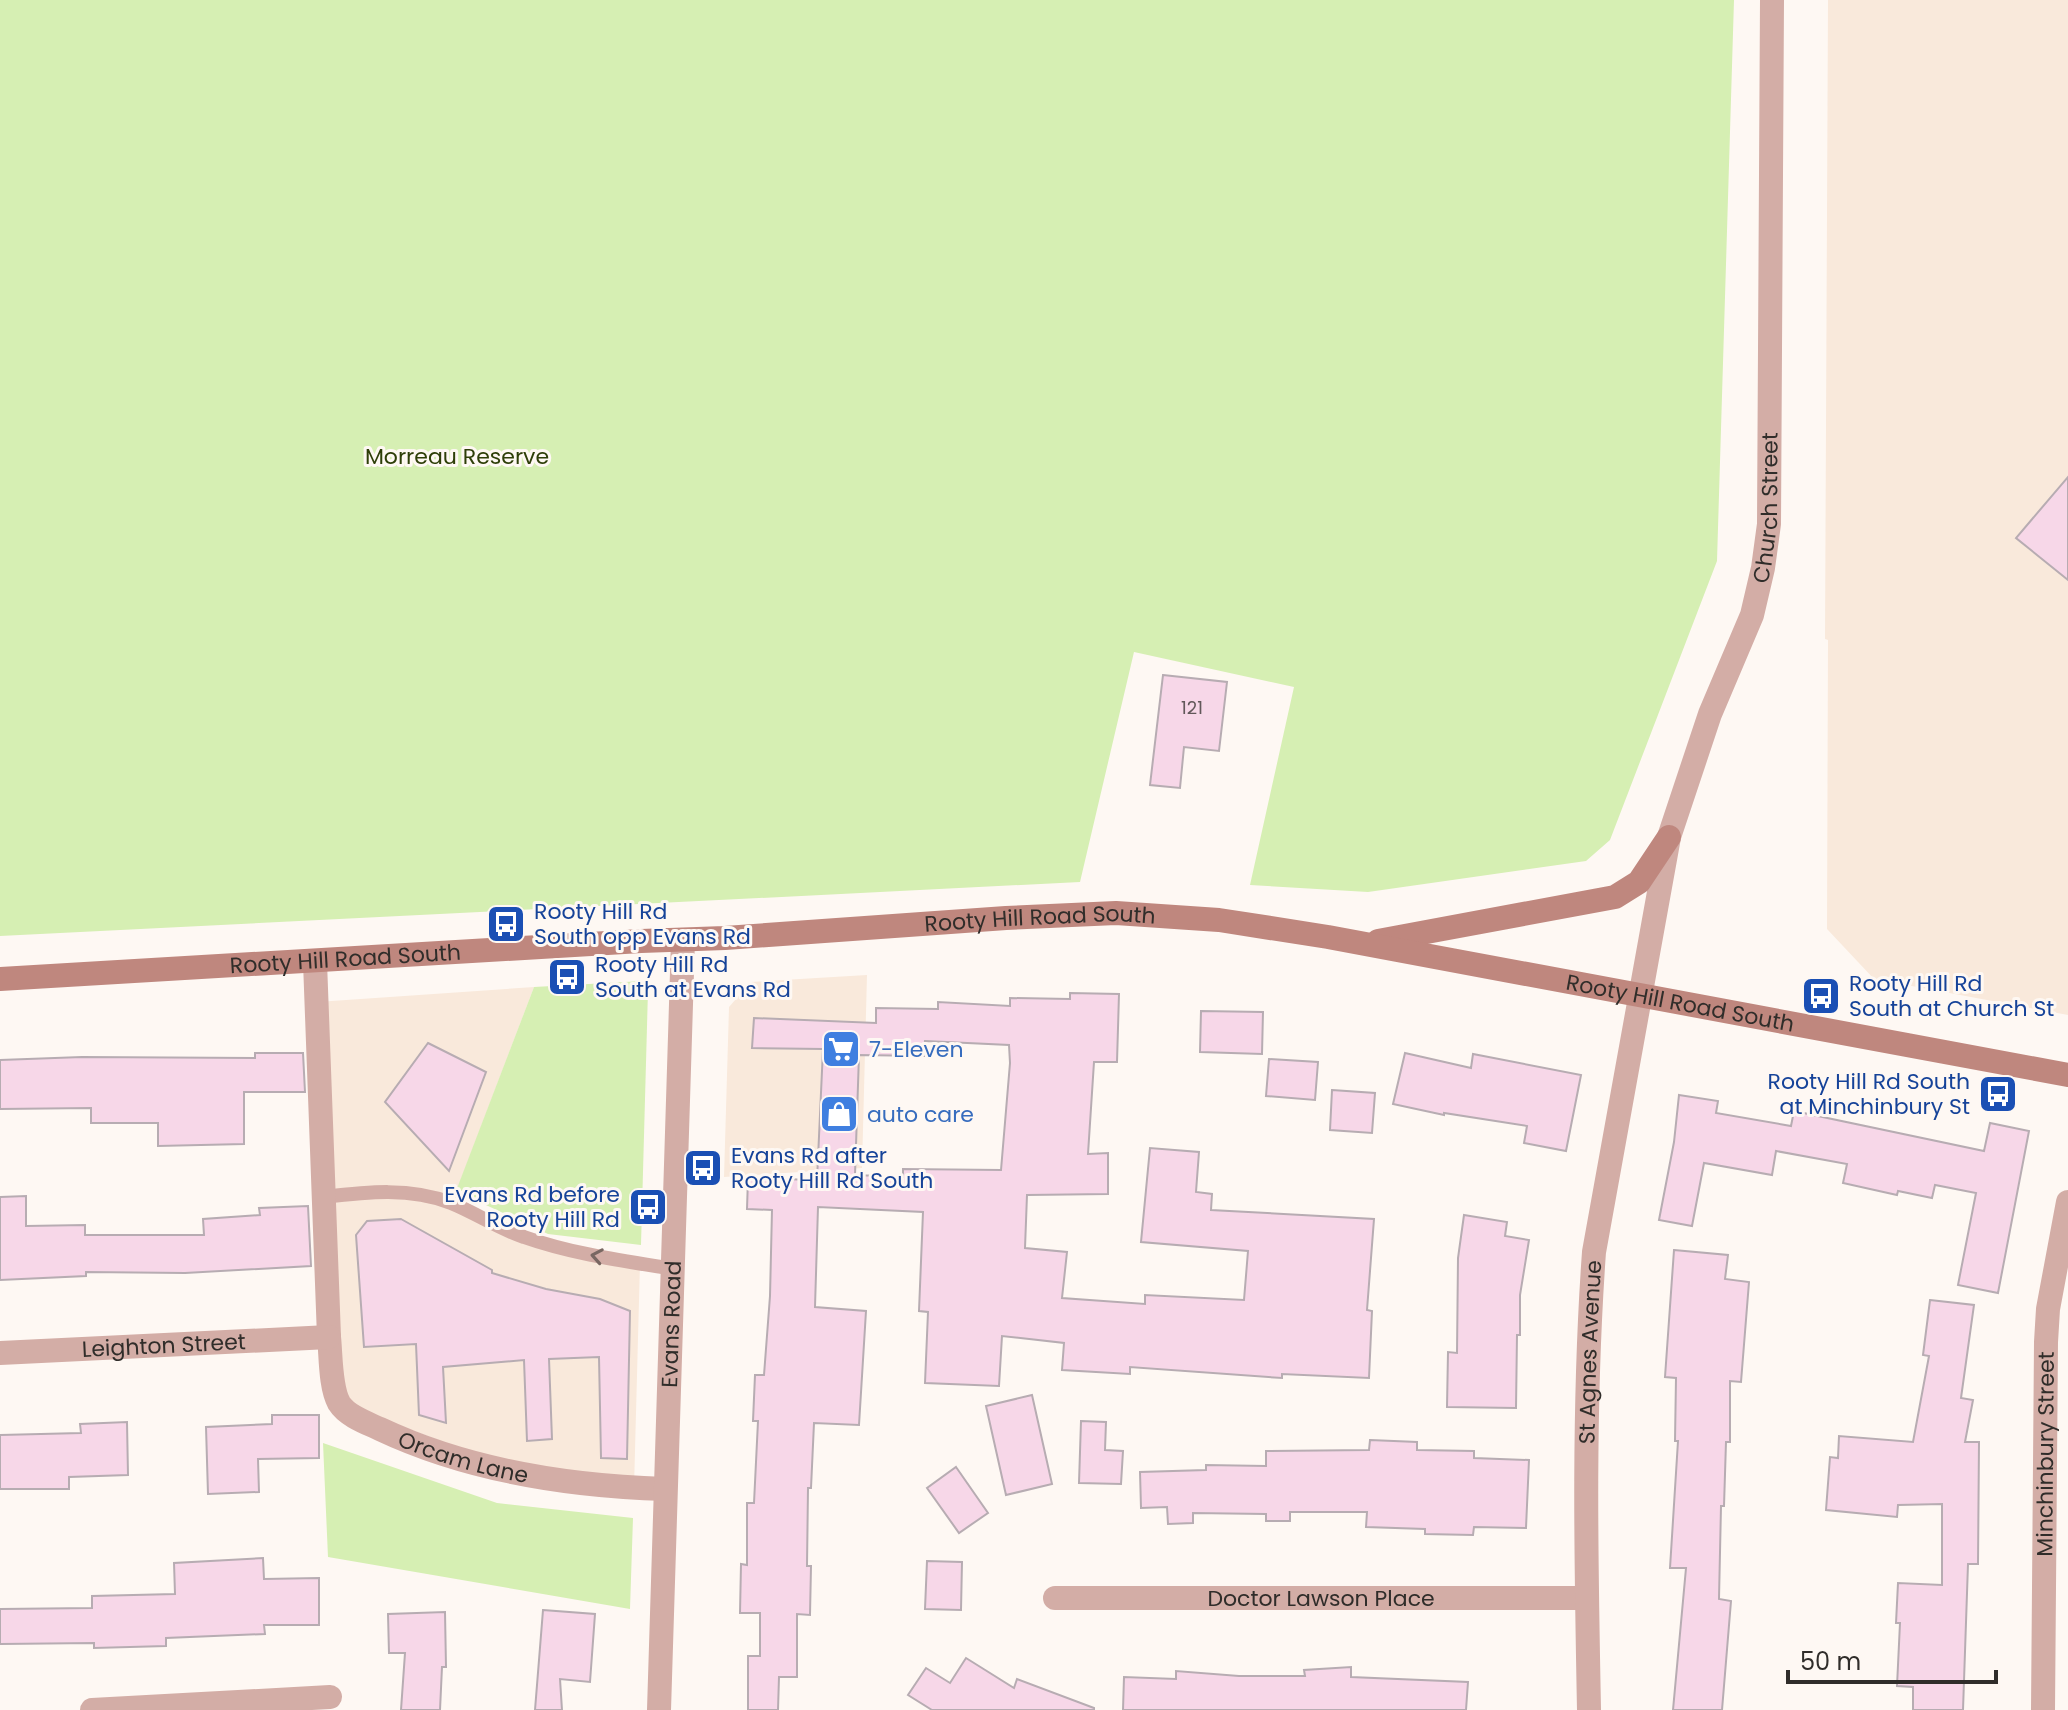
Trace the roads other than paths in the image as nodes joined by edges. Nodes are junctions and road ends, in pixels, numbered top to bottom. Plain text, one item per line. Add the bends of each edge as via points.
1 (1772, 0) edge
2 (1669, 837) junction
3 (683, 940) junction
4 (1364, 944) junction
5 (315, 962) junction
6 (0, 979) edge
7 (1639, 997) junction
8 (2068, 1075) edge
9 (324, 1197) junction
10 (2068, 1202) edge
11 (674, 1269) junction
12 (329, 1337) junction
13 (0, 1353) edge
14 (665, 1489) junction
15 (1055, 1598) dead end
16 (1587, 1598) junction
17 (330, 1697) dead end
18 (92, 1710) edge
19 (659, 1710) edge
20 (1589, 1710) edge
21 (2043, 1710) edge

1 - 2 street, Church Street via 1769,524 1752,615 1705,728
2 - 4 main road via 1639,882 1615,897
2 - 7 street, Church Street
3 - 4 main road, Rooty Hill Road South via 1116,913 1219,920
3 - 5 main road, Rooty Hill Road South
3 - 11 street, Evans Road
4 - 7 main road, Rooty Hill Road South
5 - 6 main road, Rooty Hill Road South
5 - 9 street
7 - 8 main road, Rooty Hill Road South
7 - 16 street, St Agnes Avenue via 1594,1252
11 -> 9 lane via 566,1251 520,1236 452,1203 406,1192
9 - 12 street
10 - 21 street, Minchinbury Street via 2046,1342
11 - 14 street, Evans Road
12 - 13 street, Leighton Street
12 - 14 street, Orcam Lane via 339,1403 357,1419 410,1444 541,1478
14 - 19 street, Evans Road
15 - 16 street, Doctor Lawson Place
16 - 20 street, St Agnes Avenue
17 - 18 street

